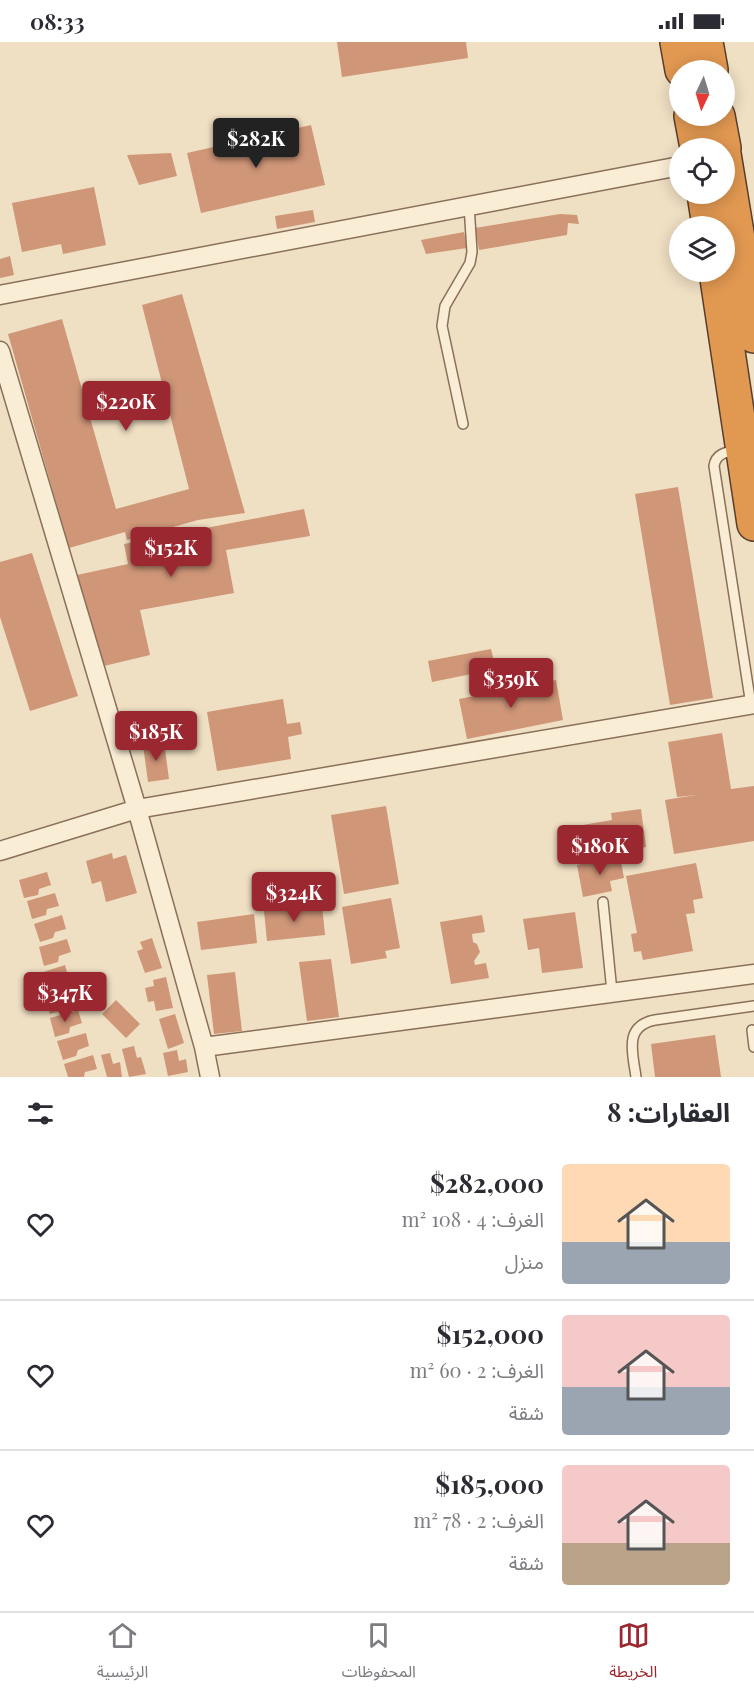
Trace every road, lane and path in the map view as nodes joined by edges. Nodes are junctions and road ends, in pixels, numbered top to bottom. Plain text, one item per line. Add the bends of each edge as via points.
1 (677, 42) edge
2 (706, 42) edge
3 (680, 60) edge
4 (709, 60) edge
5 (669, 168) edge
6 (732, 204) edge
7 (469, 205) junction
8 (718, 282) edge
9 (0, 295) edge
10 (754, 336) edge
11 (0, 351) edge
12 (463, 424) dead end
13 (743, 449) junction
14 (754, 524) edge
15 (752, 704) edge
16 (138, 808) junction
17 (0, 851) edge
18 (603, 902) dead end
19 (754, 974) edge
20 (612, 993) junction
21 (754, 1006) edge
22 (752, 1030) dead end
23 (204, 1047) junction
24 (754, 1047) edge
25 (210, 1077) edge
26 (636, 1077) edge

1 - 3 highway
2 - 4 highway
5 - 7 street
6 - 10 highway
7 - 9 street
7 - 12 lane via 470,263 445,306 442,326
8 - 13 highway
11 - 16 street
13 - 14 highway
13 - 15 lane via 721,454 714,466
15 - 16 street
16 - 17 street
16 - 23 street
18 - 20 lane
19 - 20 street
20 - 23 street
21 - 26 lane via 642,1025 632,1041
22 - 24 lane
23 - 25 street

